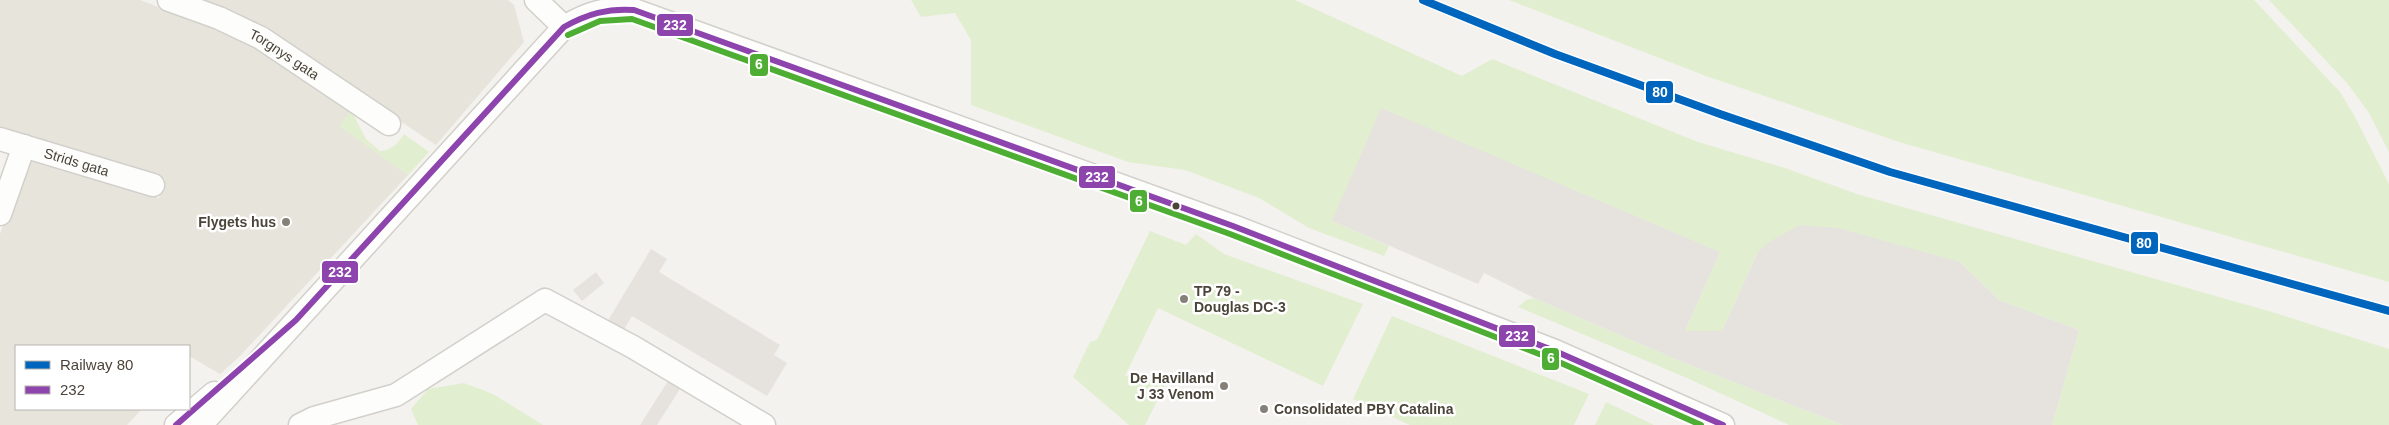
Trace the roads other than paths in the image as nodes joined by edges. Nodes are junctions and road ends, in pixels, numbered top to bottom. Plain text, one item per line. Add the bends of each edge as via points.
1 (170, 0) edge
2 (536, 0) edge
3 (599, 5) edge
4 (564, 27) junction
5 (390, 124) dead end
6 (0, 139) edge
7 (24, 146) junction
8 (153, 185) dead end
9 (0, 214) edge
10 (283, 333) junction
11 (176, 425) edge
12 (201, 425) edge
13 (300, 425) edge
14 (764, 425) edge
15 (1723, 425) edge

1 - 5 street, Torgnys gata via 261,38
2 - 4 street
3 - 4 street
3 - 15 street via 634,10 1234,226 1555,351
4 - 10 street
6 - 7 street, Strids gata
7 - 8 street, Strids gata
7 - 9 street
10 - 11 street
10 - 12 street
13 - 14 street via 314,418 396,395 545,300 633,347

